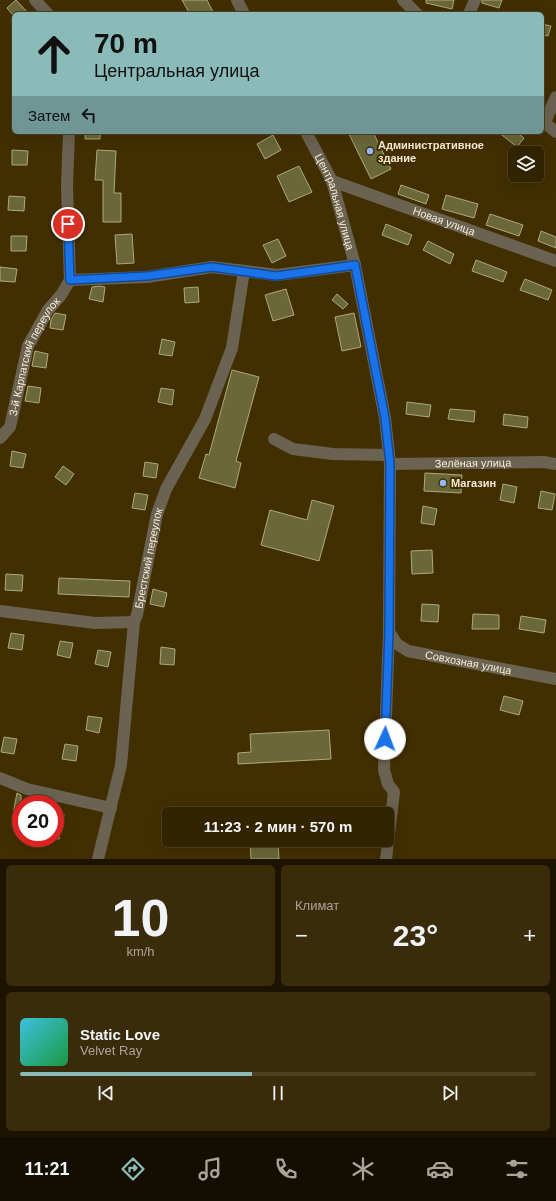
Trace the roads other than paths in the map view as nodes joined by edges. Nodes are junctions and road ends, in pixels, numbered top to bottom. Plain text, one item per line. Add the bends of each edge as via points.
1 (35, 0) edge
2 (237, 0) edge
3 (402, 0) edge
4 (475, 0) edge
5 (46, 12) edge
6 (243, 12) edge
7 (415, 12) edge
8 (470, 12) edge
9 (556, 98) edge
10 (544, 120) edge
11 (544, 123) edge
12 (556, 132) edge
13 (69, 134) edge
14 (307, 134) edge
15 (332, 181) junction
16 (556, 261) edge
17 (355, 265) junction
18 (244, 271) junction
19 (70, 280) junction
20 (0, 438) edge
21 (274, 439) dead end
22 (389, 459) junction
23 (556, 464) edge
24 (0, 611) edge
25 (134, 622) junction
26 (389, 632) junction
27 (556, 679) edge
28 (0, 778) edge
29 (111, 808) junction
30 (98, 859) edge
31 (386, 859) edge

1 - 5 street
2 - 6 street
3 - 7 street
4 - 8 street
9 - 10 street
11 - 12 street
13 - 19 street via 67,186
14 - 15 street, Центральная улица
15 - 16 street, Новая улица
15 - 17 street, Центральная улица
17 - 18 street via 276,276
17 - 22 street, Центральная улица via 385,418
18 - 19 street via 212,267 147,276
18 - 25 street, Брестский переулок via 232,348 205,419 166,489 159,508
19 - 20 street, 3-й Карпатский переулок via 48,310 28,346 10,427
21 - 22 street, Зелёная улица via 293,449
22 - 23 street, Зелёная улица
22 - 26 street, Центральная улица
24 - 25 street via 95,623
25 - 29 street, Брестский переулок via 121,765
26 - 27 street, Совхозная улица via 397,644 408,651
26 - 31 street, Центральная улица via 384,770 388,784 394,792
28 - 29 street via 27,789
29 - 30 street, Брестский переулок

